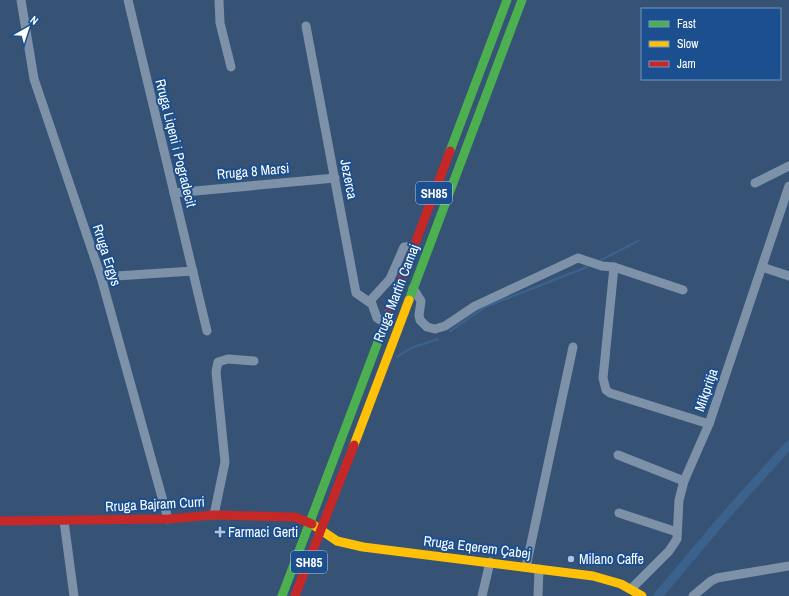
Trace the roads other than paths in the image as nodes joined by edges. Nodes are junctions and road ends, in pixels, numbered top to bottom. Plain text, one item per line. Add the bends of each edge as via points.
1 (21, 0) edge
2 (128, 0) edge
3 (219, 0) edge
4 (507, 0) edge
5 (522, 0) edge
6 (306, 26) dead end
7 (231, 67) dead end
8 (789, 166) edge
9 (334, 178) junction
10 (755, 183) dead end
11 (789, 186) edge
12 (174, 193) junction
13 (415, 246) junction
14 (614, 267) junction
15 (762, 267) junction
16 (193, 271) junction
17 (789, 276) edge
18 (101, 277) junction
19 (413, 288) junction
20 (683, 290) dead end
21 (369, 302) junction
22 (385, 324) junction
23 (207, 331) dead end
24 (574, 347) dead end
25 (254, 361) dead end
26 (709, 424) junction
27 (618, 455) dead end
28 (684, 481) junction
29 (619, 513) dead end
30 (214, 515) junction
31 (168, 519) junction
32 (0, 521) edge
33 (64, 521) junction
34 (309, 524) junction
35 (321, 532) junction
36 (677, 532) junction
37 (490, 562) junction
38 (526, 567) junction
39 (539, 569) junction
40 (787, 569) edge
41 (631, 589) junction
42 (74, 596) edge
43 (282, 596) edge
44 (295, 596) edge
45 (482, 596) edge
46 (538, 596) edge
47 (641, 596) edge
48 (693, 596) edge

1 - 18 street, Rruga Ergys via 34,79
2 - 12 street, Rruga Liqeni i Pogradecit
3 - 7 street via 220,23
4 - 13 main road, Rruga Martin Camaj / SH85
5 - 19 main road, Rruga Martin Camaj / SH85
6 - 9 street, Jezerca
8 - 10 street
9 - 12 street, Rruga 8 Marsi
9 - 21 street, Jezerca via 356,293
11 - 15 street, Mikpritja
12 - 16 street, Rruga Liqeni i Pogradecit
13 - 21 street via 404,247 390,279
13 - 22 main road, Rruga Martin Camaj / SH85
14 - 19 street via 578,258 572,259 475,306 445,326 435,329 427,327 420,320 421,301
14 - 20 street
14 - 26 street via 603,378 606,390
15 - 17 street
15 - 26 street, Mikpritja
16 - 18 street
16 - 23 street, Rruga Liqeni i Pogradecit
18 - 31 street, Rruga Ergys
19 - 35 main road, Rruga Martin Camaj / SH85
21 - 22 street, Jezerca via 374,306 377,318
22 - 34 main road, Rruga Martin Camaj / SH85
24 - 38 street
25 - 30 street via 228,359 218,362 216,372 225,462
26 - 28 street, Mikpritja
27 - 28 street
28 - 36 street, Mikpritja via 679,500
29 - 36 street
30 - 31 main road, Rruga Bajram Curri
30 - 34 main road, Rruga Bajram Curri via 294,517
31 - 33 main road, Rruga Bajram Curri
32 - 33 main road, Rruga Bajram Curri
33 - 42 street
34 - 35 main road, Rruga Eqerem Çabej
34 - 43 main road, Rruga Martin Camaj / SH85
35 - 37 main road, Rruga Eqerem Çabej via 337,541 363,547
35 - 44 main road, Rruga Martin Camaj / SH85
36 - 41 street, Mikpritja via 674,545
37 - 38 main road, Rruga Eqerem Çabej
37 - 45 street
38 - 39 main road, Rruga Eqerem Çabej
39 - 41 main road, Rruga Eqerem Çabej via 608,579
39 - 46 street
40 - 48 street via 717,578
41 - 47 main road, Rruga Eqerem Çabej

